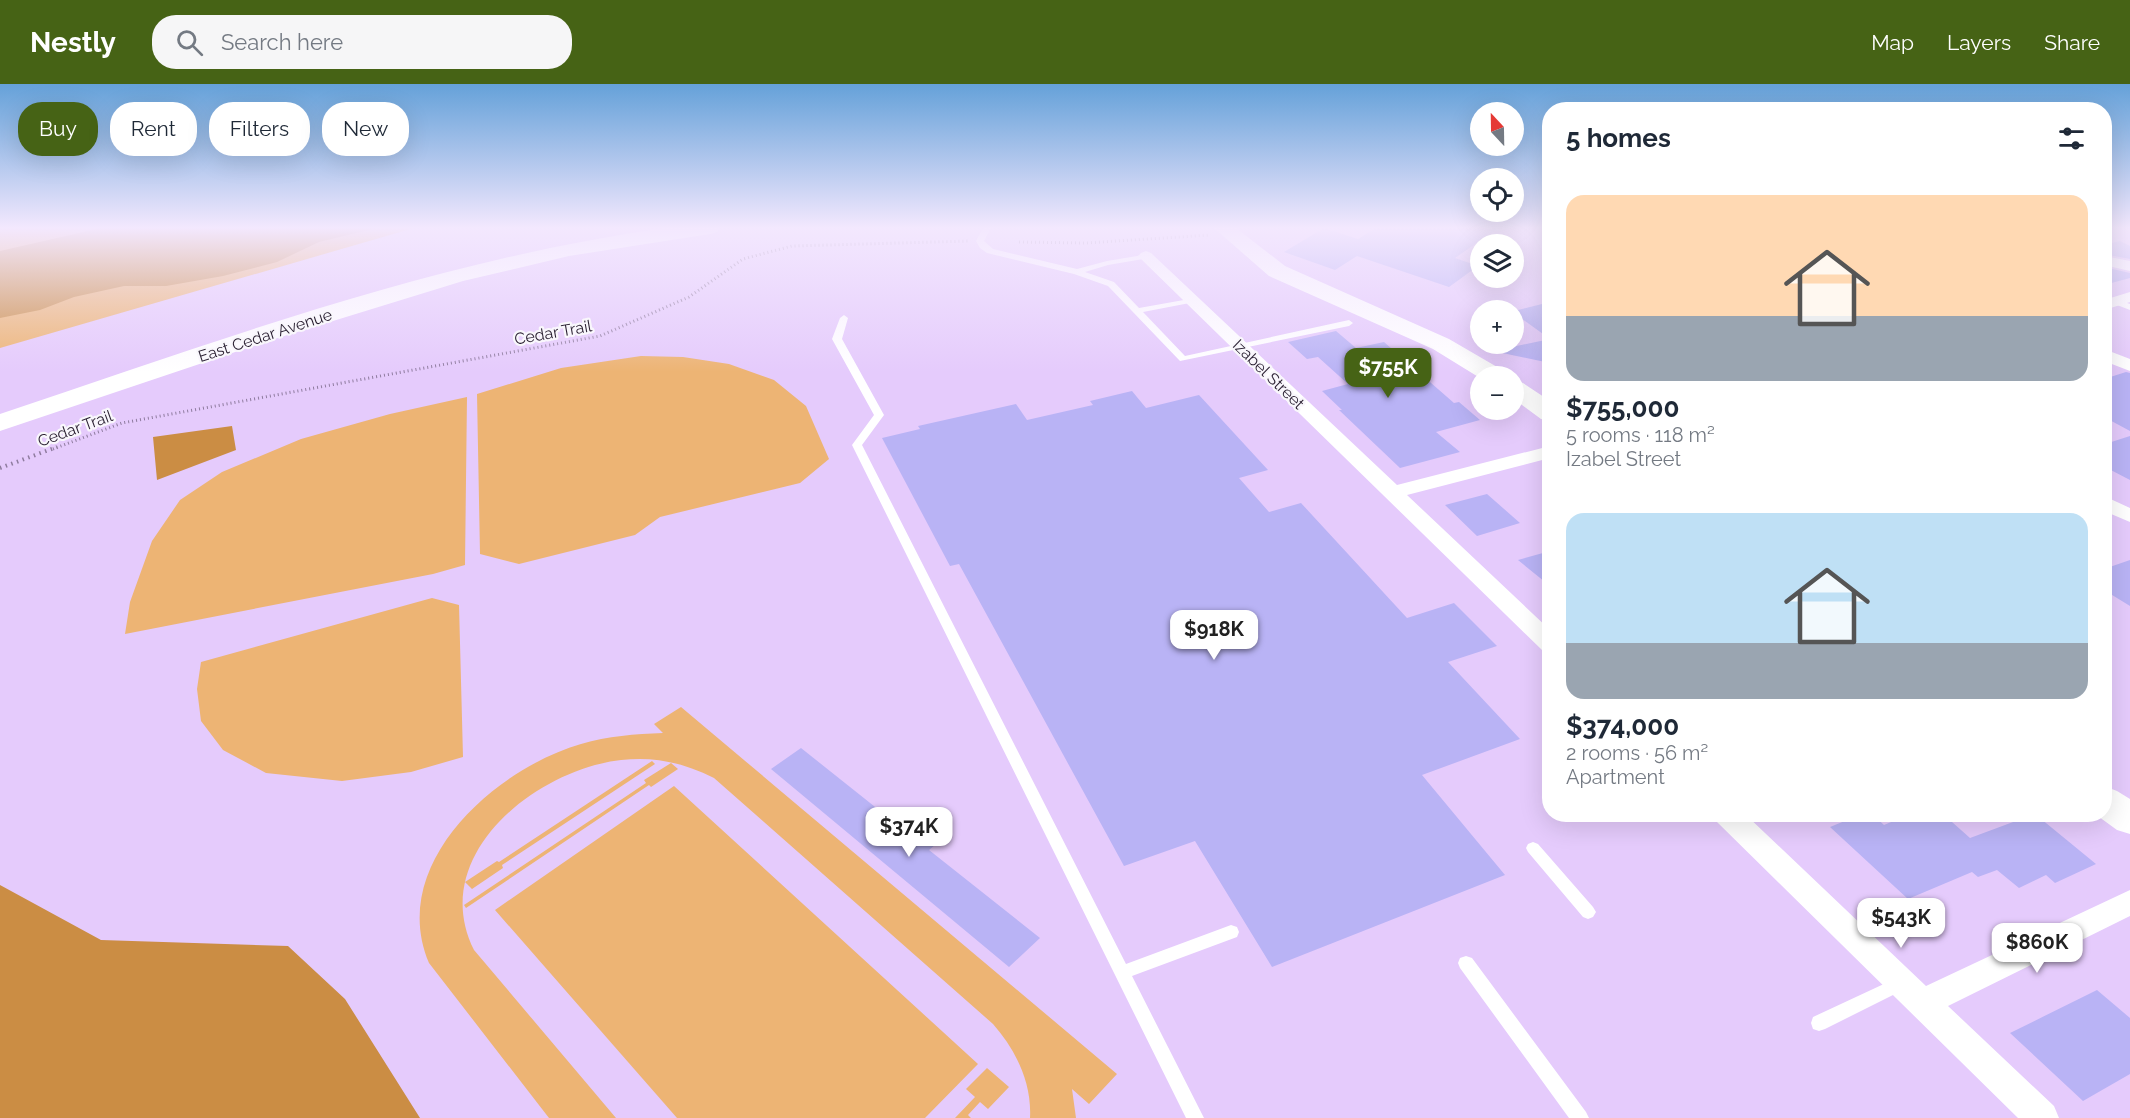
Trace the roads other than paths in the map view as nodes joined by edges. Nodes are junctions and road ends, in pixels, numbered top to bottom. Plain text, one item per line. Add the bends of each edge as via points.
1 (425, 276) edge
2 (461, 276) edge
3 (1089, 276) edge
4 (1167, 276) edge
5 (1289, 276) edge
6 (1191, 300) junction
7 (343, 309) junction
8 (1137, 311) junction
9 (844, 318) dead end
10 (1349, 323) dead end
11 (1239, 346) junction
12 (2112, 358) edge
13 (1478, 366) edge
14 (2130, 366) edge
15 (1524, 395) edge
16 (1542, 407) edge
17 (0, 423) edge
18 (1542, 454) edge
19 (1391, 492) junction
20 (2112, 506) edge
21 (2130, 516) edge
22 (1542, 636) edge
23 (2112, 807) edge
24 (2130, 819) edge
25 (1734, 822) edge
26 (1533, 848) dead end
27 (2130, 902) edge
28 (1588, 912) dead end
29 (1231, 932) dead end
30 (1466, 963) dead end
31 (1122, 973) junction
32 (1912, 993) junction
33 (1819, 1023) dead end
34 (1195, 1118) edge
35 (1580, 1118) edge
36 (2042, 1118) edge

1 - 7 street via 372,292
2 - 7 street, East Cedar Avenue
3 - 8 lane via 1111,284
4 - 6 street, Izabel Street
5 - 13 street via 1441,344
6 - 8 lane
6 - 11 street, Izabel Street
7 - 17 street, East Cedar Avenue
8 - 11 lane via 1183,358
9 - 31 lane via 837,339 879,416 857,445
10 - 11 lane
11 - 19 street, Izabel Street
12 - 14 street
15 - 16 street
18 - 19 street
19 - 22 street, Izabel Street
20 - 21 street
23 - 24 street
25 - 32 street
26 - 28 lane
27 - 32 street
29 - 31 lane
30 - 35 lane
31 - 34 lane
32 - 33 lane
32 - 36 street

